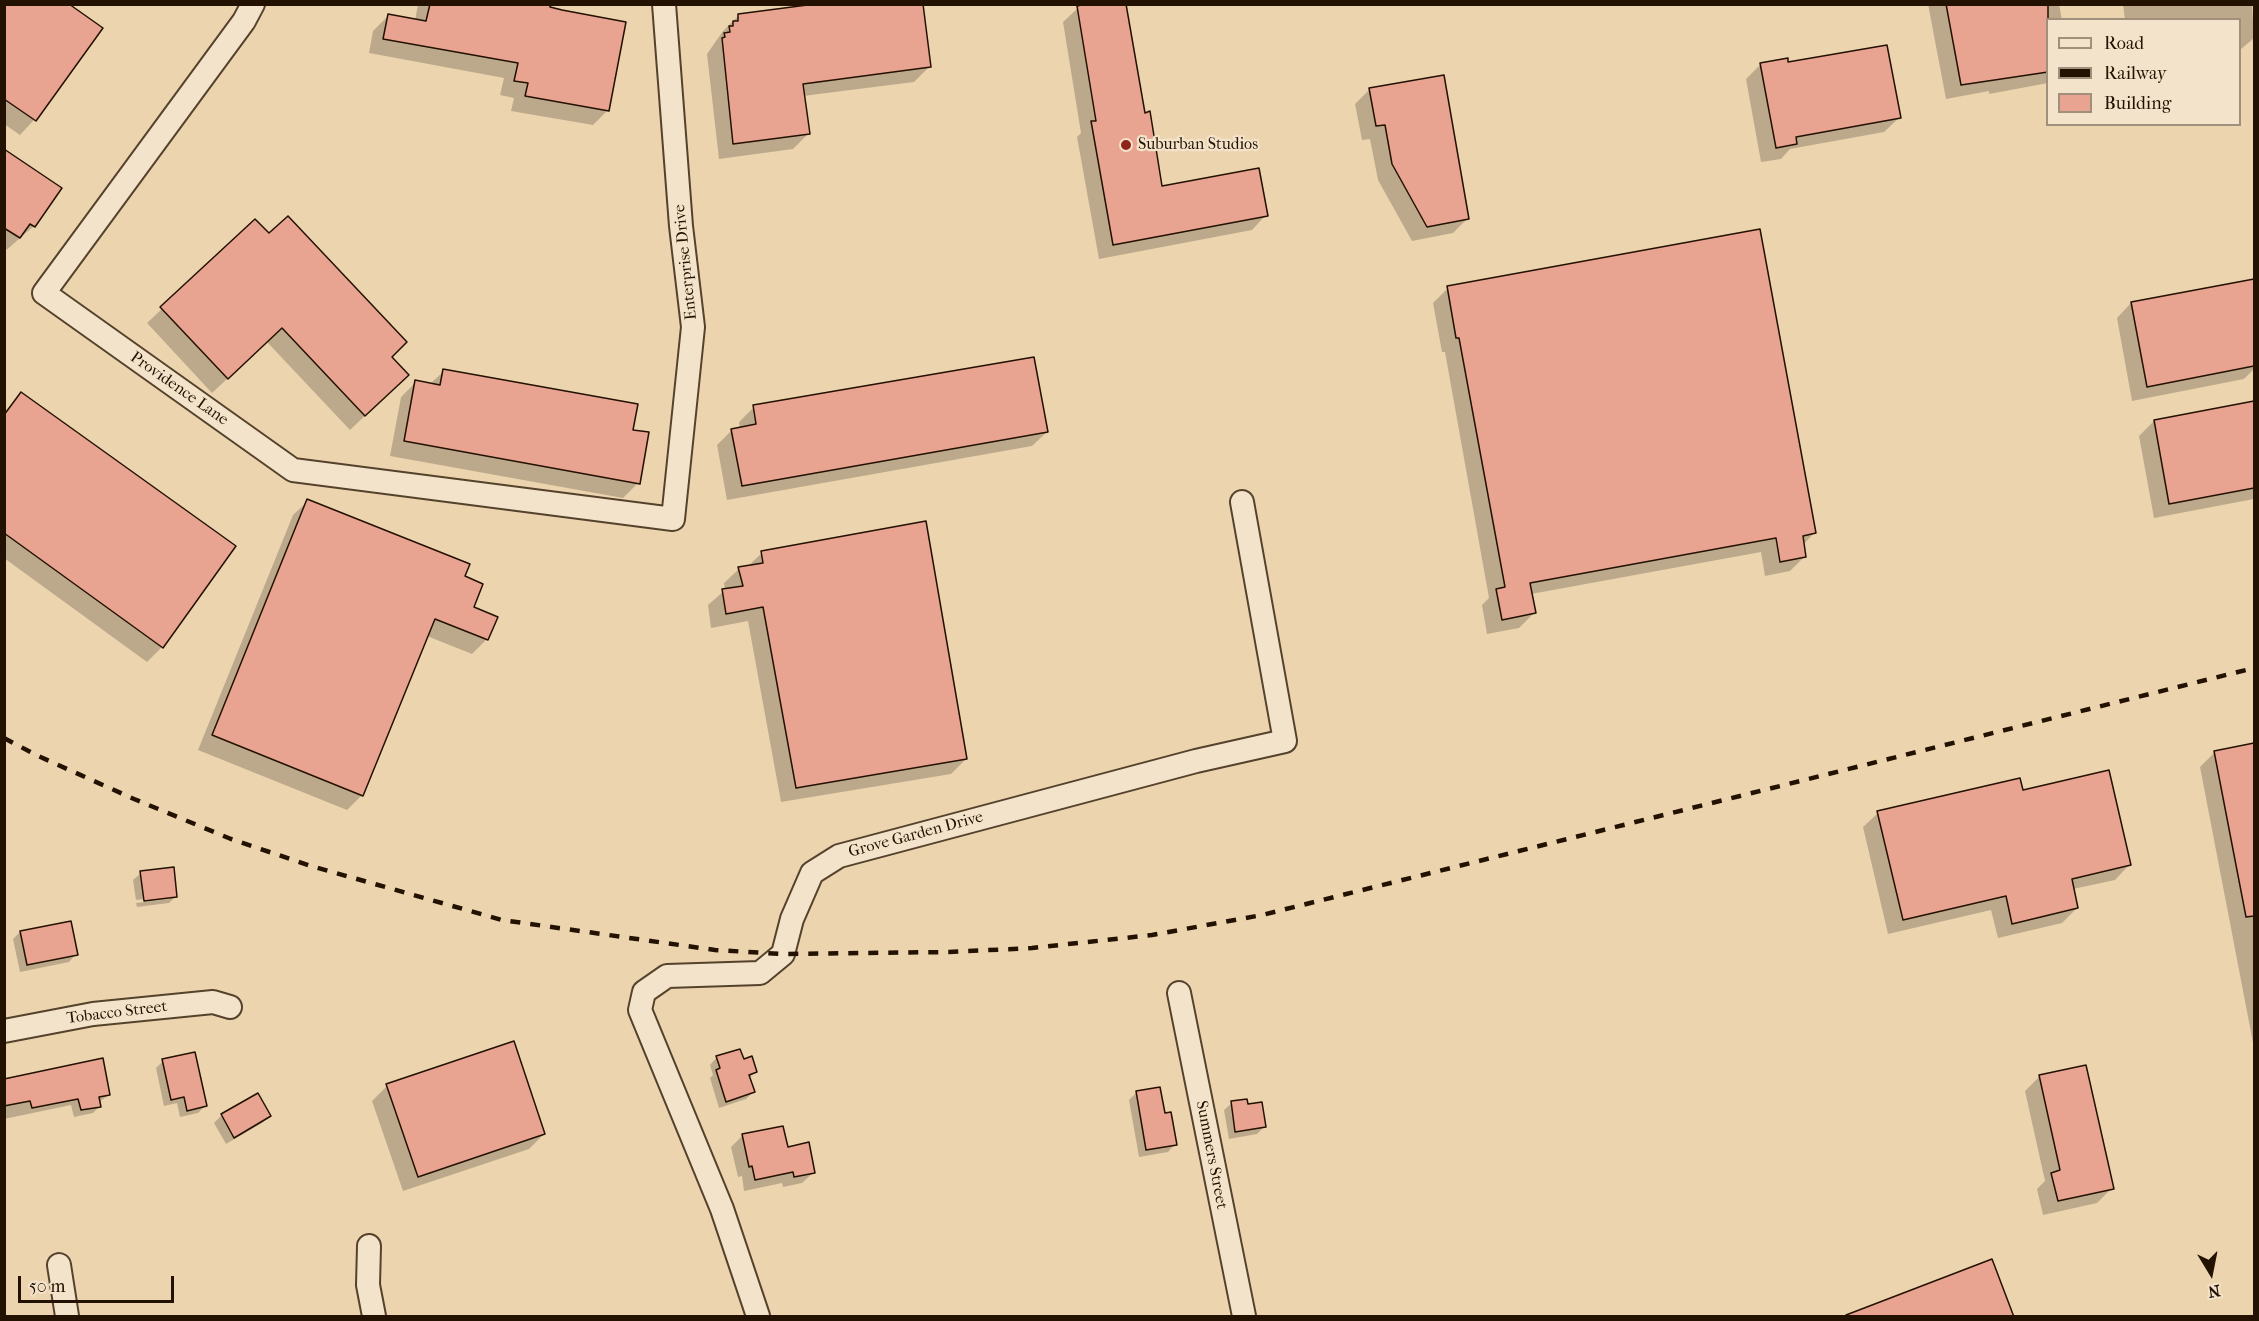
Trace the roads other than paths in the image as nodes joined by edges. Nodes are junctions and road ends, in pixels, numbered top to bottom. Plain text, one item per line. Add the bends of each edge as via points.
1 (253, 4) edge
2 (664, 4) edge
3 (1242, 502) dead end
4 (673, 519) joint
5 (1179, 993) dead end
6 (230, 1007) dead end
7 (4, 1031) edge
8 (369, 1246) dead end
9 (59, 1265) dead end
10 (67, 1317) edge
11 (374, 1317) edge
12 (758, 1317) edge
13 (1244, 1317) edge

1 - 4 street, Providence Lane via 44,293 293,470
2 - 4 street, Enterprise Drive via 693,327
3 - 12 street, Grove Garden Drive via 1285,741 1196,760 838,856 812,873 792,919 783,954 760,973 667,976 644,992 640,1010 722,1209
5 - 13 street, Summers Street
6 - 7 street, Tobacco Street via 213,1002 104,1013
8 - 11 street via 368,1285
9 - 10 street

